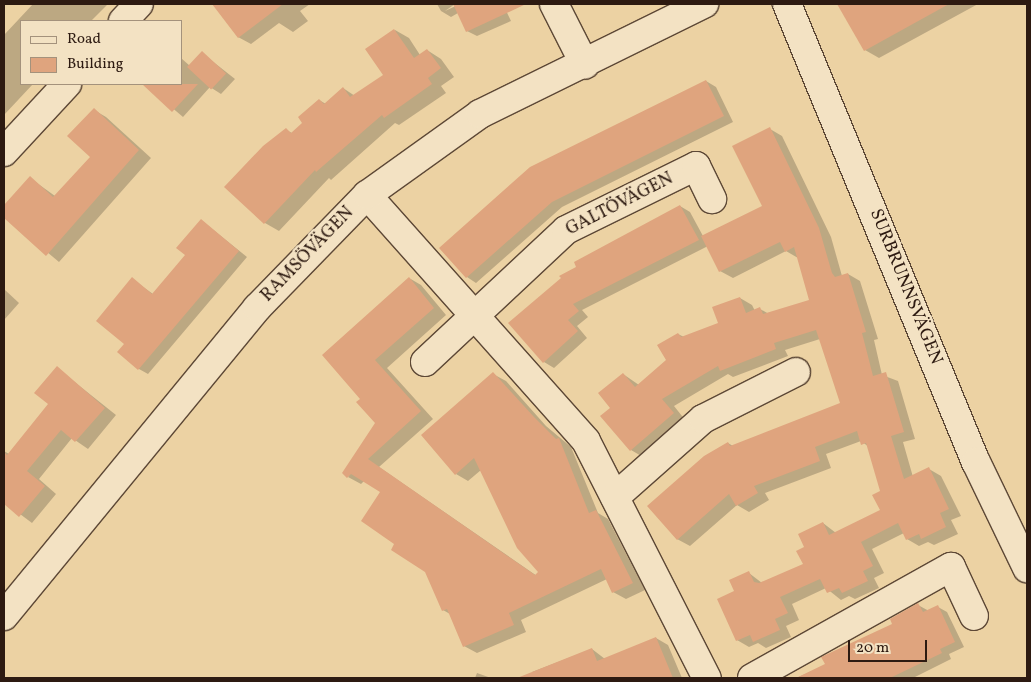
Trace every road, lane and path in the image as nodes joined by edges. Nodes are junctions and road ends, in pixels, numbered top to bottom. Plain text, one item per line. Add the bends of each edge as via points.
1 (138, 4) edge
2 (554, 4) edge
3 (704, 4) edge
4 (787, 4) edge
5 (124, 20) edge
6 (585, 65) junction
7 (66, 85) edge
8 (4, 152) edge
9 (367, 195) junction
10 (712, 199) dead end
11 (476, 314) junction
12 (425, 362) dead end
13 (796, 372) dead end
14 (615, 497) junction
15 (1027, 568) edge
16 (4, 616) edge
17 (974, 616) dead end
18 (707, 678) edge
19 (752, 678) edge

1 - 5 street
2 - 6 street
3 - 6 street, RAMSÖVÄGEN
4 - 15 street, SURBRUNNSVÄGEN via 976,462
6 - 9 street, RAMSÖVÄGEN via 480,114
7 - 8 street
9 - 11 street
9 - 16 street, RAMSÖVÄGEN via 257,308
10 - 11 street, GALTÖVÄGEN via 696,166 687,170 566,230
11 - 12 street, GALTÖVÄGEN
11 - 14 street via 586,441
13 - 14 street via 703,419
14 - 18 street
17 - 19 street via 951,567

